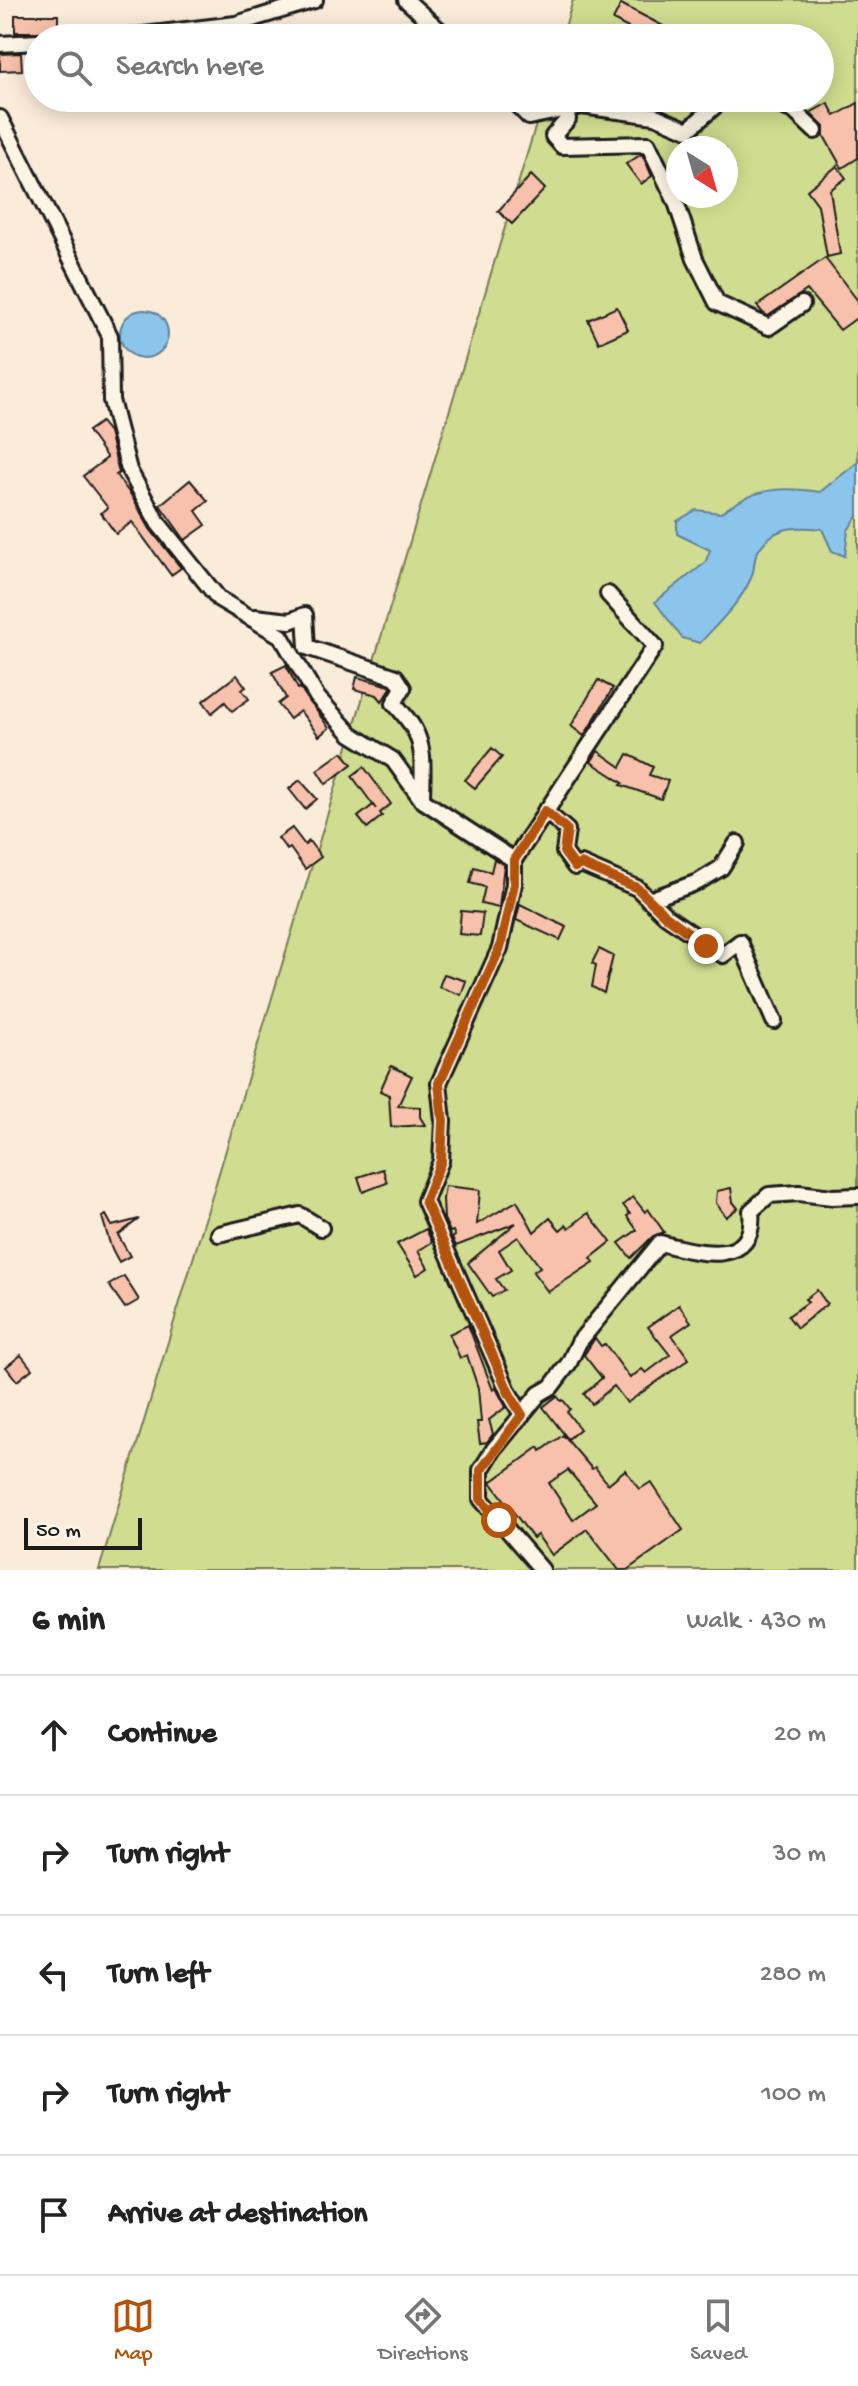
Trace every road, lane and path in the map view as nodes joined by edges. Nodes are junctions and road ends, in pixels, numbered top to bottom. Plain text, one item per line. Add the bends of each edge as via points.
1 (315, 0) edge
2 (406, 0) edge
3 (236, 24) edge
4 (433, 24) edge
5 (24, 43) edge
6 (0, 44) edge
7 (524, 112) edge
8 (552, 112) edge
9 (567, 112) edge
10 (626, 112) edge
11 (708, 112) edge
12 (795, 112) edge
13 (0, 118) edge
14 (815, 131) dead end
15 (802, 304) dead end
16 (608, 594) dead end
17 (247, 616) junction
18 (422, 800) junction
19 (545, 811) junction
20 (737, 843) dead end
21 (514, 860) junction
22 (649, 900) junction
23 (774, 1021) dead end
24 (858, 1196) edge
25 (321, 1228) dead end
26 (219, 1234) dead end
27 (522, 1415) junction
28 (542, 1570) edge

1 - 3 street
2 - 4 street
5 - 6 street
7 - 8 street via 529,117
9 - 15 street via 568,119 553,136 562,146 648,144 717,303 769,327
10 - 11 street via 655,116 688,130
12 - 14 street
13 - 17 street via 110,336 111,400 129,470 158,523 219,599
16 - 19 street via 655,646
17 - 18 street via 281,636 317,697 351,734 393,760
17 - 18 street via 290,621 305,615 307,647 396,677 403,688 394,703 419,741
18 - 21 street
19 - 21 street
19 - 22 street via 567,830 564,852 575,867 581,864 610,875
20 - 22 street via 721,868
21 - 27 street via 500,948 439,1083 441,1161 425,1201
22 - 23 street via 723,955 740,942
24 - 27 street via 769,1195 751,1211 746,1241 735,1250 712,1254 660,1243 579,1342 551,1387
25 - 26 street via 300,1215
27 - 28 street via 481,1470 481,1499

